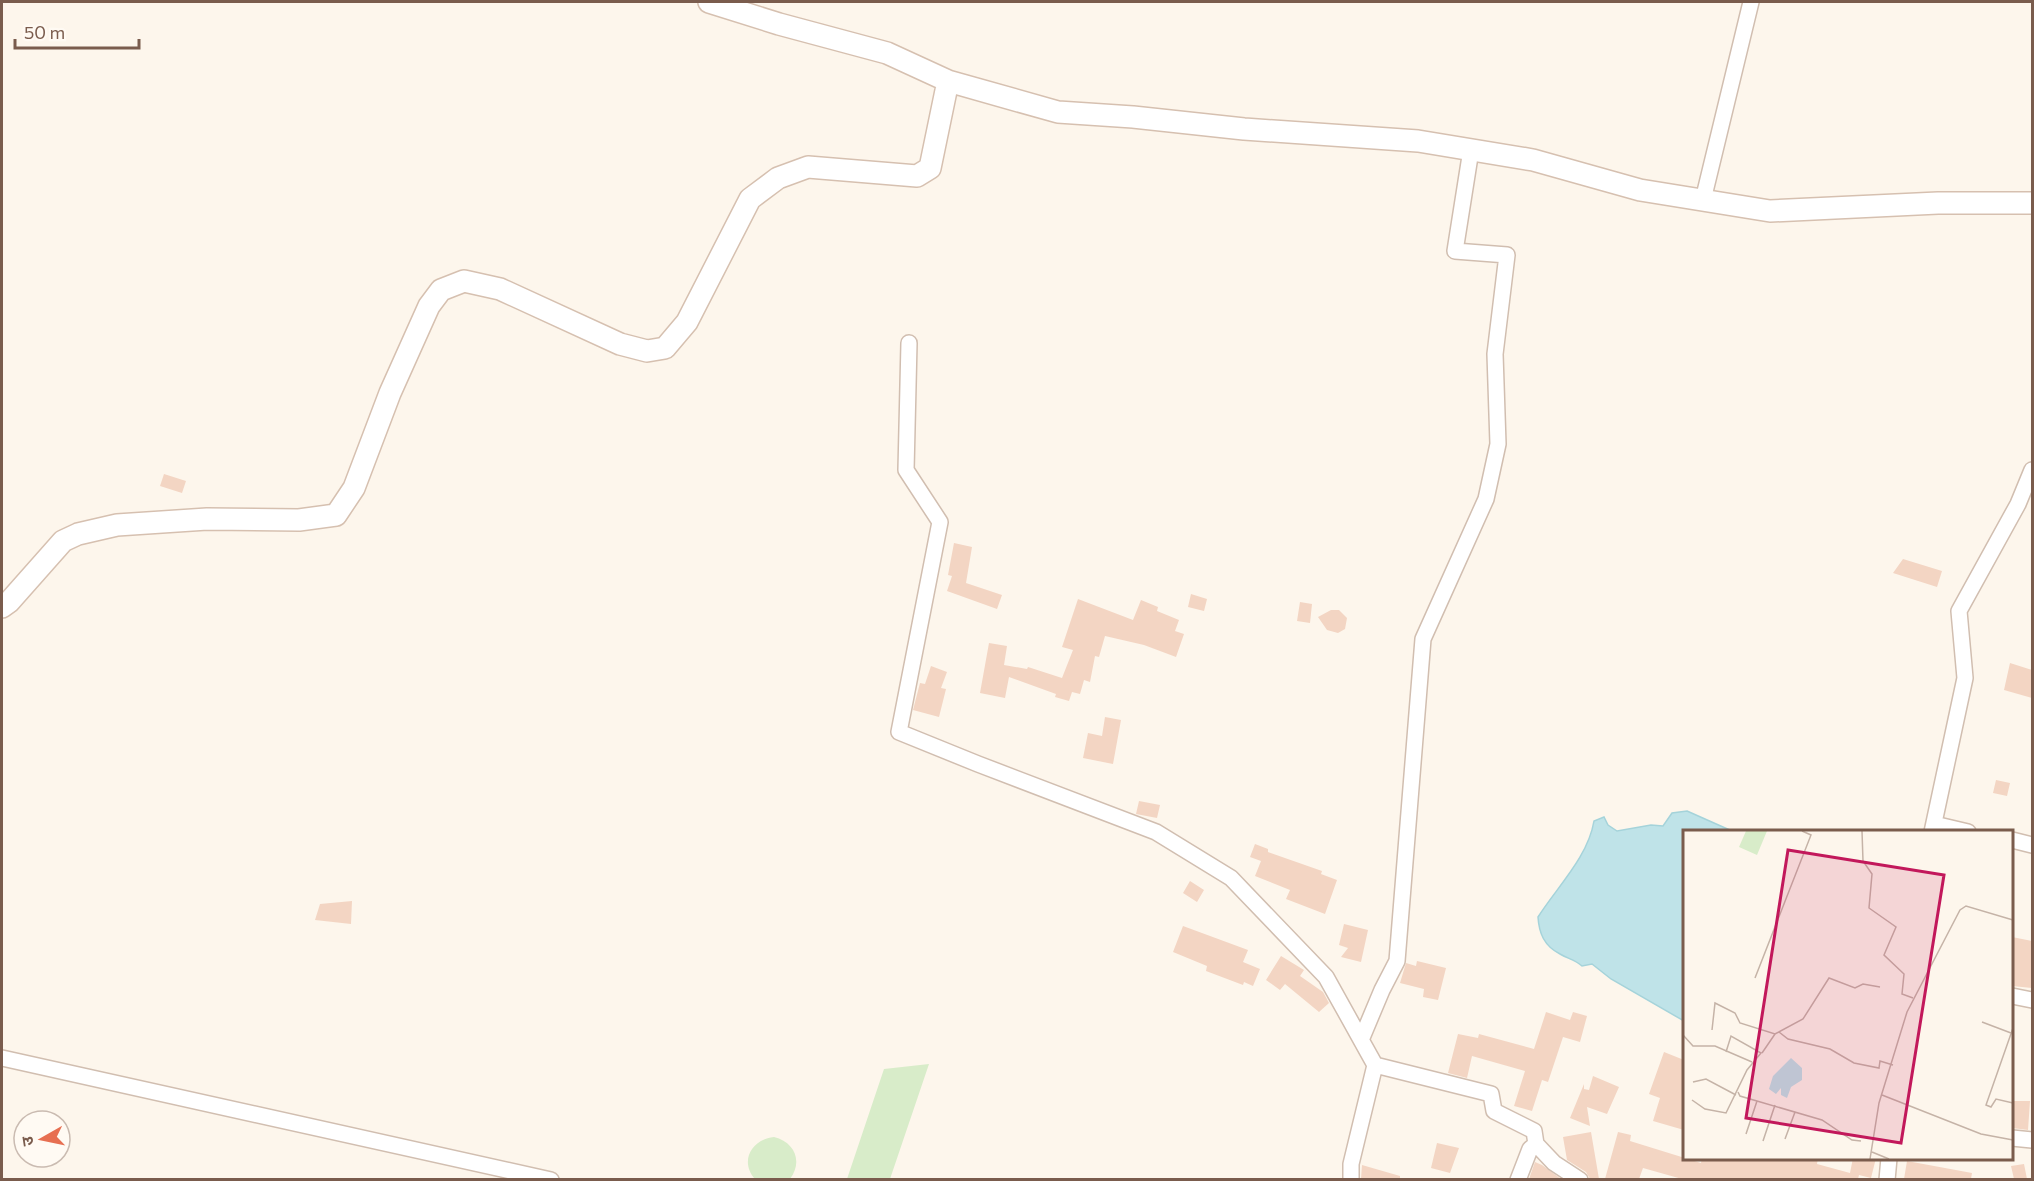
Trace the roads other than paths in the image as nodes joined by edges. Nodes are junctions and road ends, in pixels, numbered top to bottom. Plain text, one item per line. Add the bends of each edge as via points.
1 (709, 2) edge
2 (1751, 2) edge
3 (948, 81) junction
4 (1471, 150) junction
5 (1703, 200) junction
6 (2032, 203) edge
7 (909, 343) dead end
8 (2032, 470) edge
9 (2, 607) edge
10 (1933, 828) edge
11 (1956, 830) edge
12 (2013, 840) edge
13 (2032, 845) edge
14 (2013, 996) edge
15 (2032, 1000) edge
16 (1361, 1040) junction
17 (2, 1058) edge
18 (1375, 1065) junction
19 (2013, 1138) edge
20 (2032, 1140) edge
21 (1536, 1144) junction
22 (1889, 1160) edge
23 (551, 1179) edge
24 (1351, 1179) edge
25 (1518, 1179) edge
26 (1580, 1179) edge
27 (1887, 1179) edge

1 - 3 street via 887,53
2 - 5 street
3 - 4 street via 1058,112 1418,141
3 - 9 street via 930,168 917,176 808,167 778,178 750,199 687,322 665,348 647,351 620,344 500,290 464,281 441,290 429,306 354,489 336,514 299,520 207,519 117,525 78,534 63,541
4 - 5 street via 1533,160 1640,190
4 - 16 street via 1455,251 1507,255 1495,354 1498,444 1486,499 1423,639 1397,961
5 - 6 street via 1770,211
7 - 16 street via 906,470 940,522 899,732 1156,832 1231,878 1326,977
8 - 10 street via 2018,504 1959,611 1965,678
10 - 11 street
12 - 13 street
14 - 15 street
16 - 18 street
17 - 23 street
18 - 21 street via 1491,1094 1494,1111 1534,1131
18 - 24 street via 1351,1164
19 - 20 street
21 - 25 street via 1530,1149
21 - 26 street via 1554,1163
22 - 27 street

